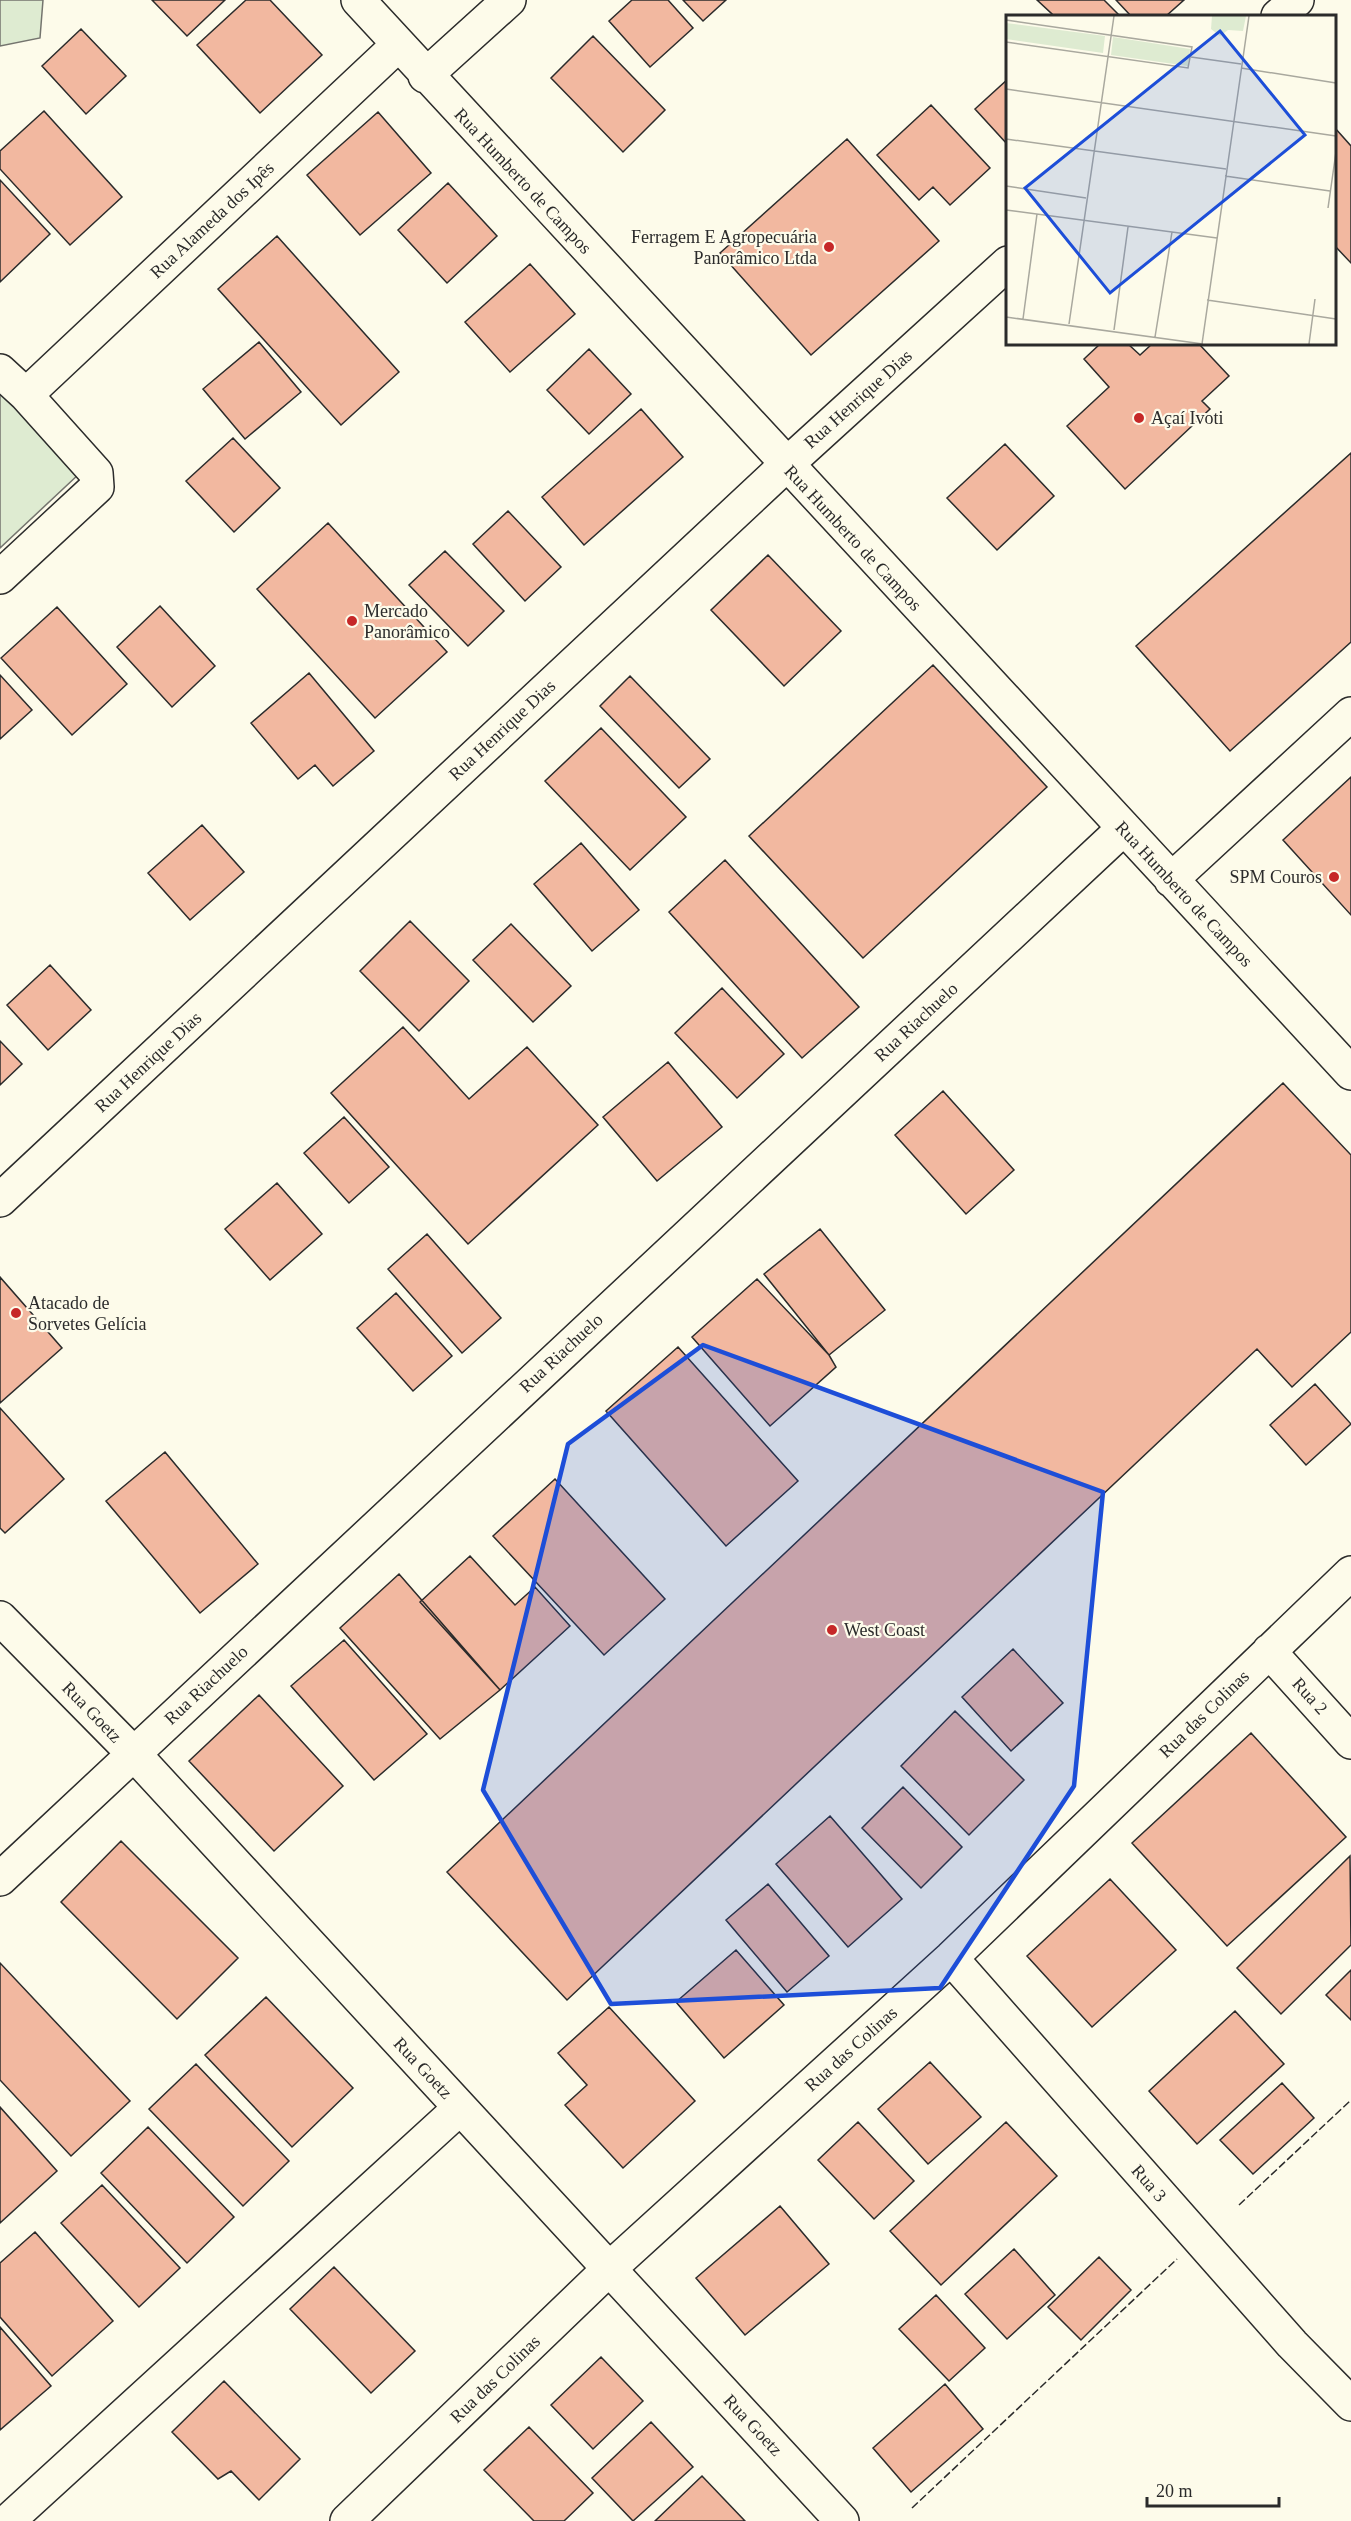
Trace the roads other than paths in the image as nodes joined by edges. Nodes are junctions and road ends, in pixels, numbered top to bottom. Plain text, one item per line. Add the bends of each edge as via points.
1 (358, 0) edge
2 (509, 0) edge
3 (1297, 0) edge
4 (1279, 15) edge
5 (398, 45) junction
6 (425, 76) junction
7 (1006, 265) edge
8 (0, 371) edge
9 (26, 395) junction
10 (786, 465) junction
11 (0, 577) edge
12 (1351, 714) edge
13 (1123, 829) junction
14 (1172, 880) junction
15 (1351, 1073) edge
16 (0, 1200) edge
17 (1351, 1573) edge
18 (0, 1618) edge
19 (1269, 1651) junction
20 (1351, 1742) edge
21 (133, 1753) junction
22 (0, 1880) edge
23 (951, 1958) junction
24 (460, 2108) junction
25 (609, 2269) junction
26 (1351, 2404) edge
27 (8, 2521) edge
28 (348, 2521) edge
29 (842, 2521) edge

1 - 5 street, Rua Humberto de Campos
2 - 6 street
3 - 4 street
5 - 6 street, Rua Humberto de Campos
5 - 9 street, Rua Alameda dos Ipês
6 - 10 street, Rua Humberto de Campos
7 - 10 street, Rua Henrique Dias
8 - 9 street
9 - 11 street via 96,473 97,487
10 - 13 street, Rua Humberto de Campos
10 - 16 street, Rua Henrique Dias
12 - 14 street
13 - 14 street, Rua Humberto de Campos
13 - 21 street, Rua Riachuelo
14 - 15 street, Rua Humberto de Campos
17 - 19 street, Rua das Colinas
18 - 21 street, Rua Goetz
19 - 20 street, Rua 2
19 - 23 street, Rua das Colinas
21 - 22 street, Rua Riachuelo
21 - 24 street, Rua Goetz
23 - 25 street, Rua das Colinas
23 - 26 street, Rua 3 via 1292,2344
24 - 25 street, Rua Goetz
24 - 27 street
25 - 28 street, Rua das Colinas
25 - 29 street, Rua Goetz

